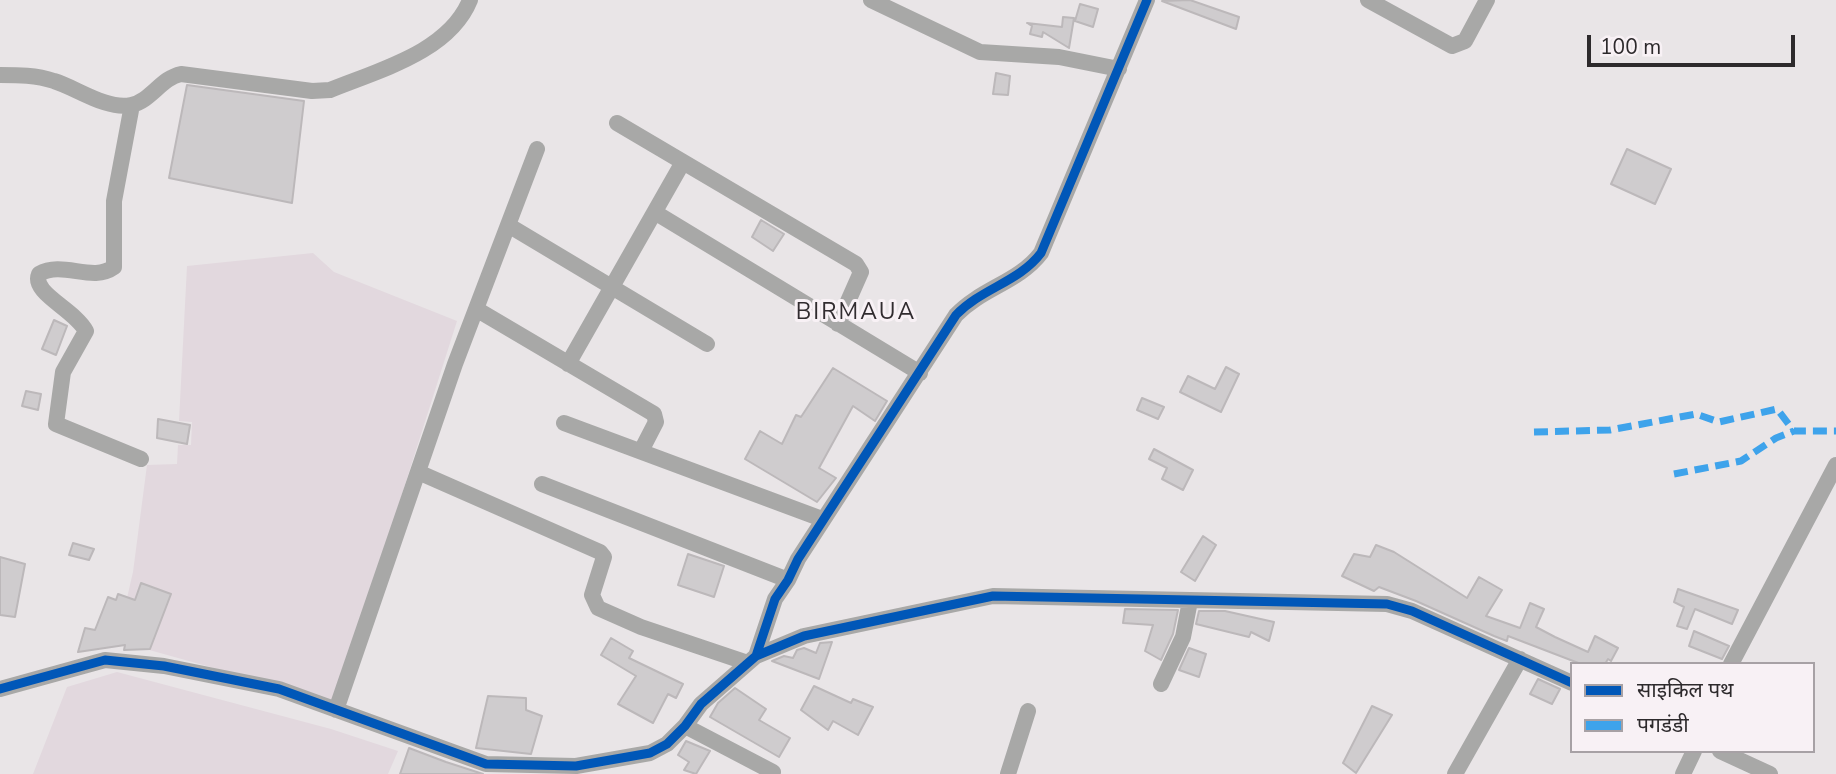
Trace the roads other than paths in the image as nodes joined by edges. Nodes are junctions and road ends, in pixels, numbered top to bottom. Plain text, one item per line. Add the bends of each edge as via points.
1 (470, 0) edge
2 (871, 0) edge
3 (1147, 0) edge
4 (1368, 0) edge
5 (1487, 0) edge
6 (1119, 69) junction
7 (0, 75) edge
8 (132, 105) junction
9 (617, 123) dead end
10 (537, 149) dead end
11 (684, 162) junction
12 (656, 213) junction
13 (508, 225) junction
14 (615, 286) junction
15 (476, 309) junction
16 (838, 324) junction
17 (706, 344) dead end
18 (569, 364) junction
19 (920, 373) junction
20 (564, 423) dead end
21 (641, 451) junction
22 (141, 459) dead end
23 (1836, 464) edge
24 (418, 472) junction
25 (542, 484) dead end
26 (822, 519) junction
27 (788, 580) junction
28 (1190, 601) junction
29 (752, 659) junction
30 (1520, 659) junction
31 (1732, 662) edge
32 (1570, 682) edge
33 (1161, 684) dead end
34 (0, 689) edge
35 (336, 710) junction
36 (1028, 711) dead end
37 (685, 726) junction
38 (1693, 753) edge
39 (1724, 753) edge
40 (484, 769) edge
41 (773, 772) dead end
42 (1008, 774) edge
43 (1455, 774) edge
44 (1684, 774) edge
45 (1770, 774) edge

1 - 8 street via 442,40 330,90 181,74
2 - 6 street via 980,52 1059,57
3 - 6 street
4 - 5 street via 1452,46 1465,41
6 - 19 street via 1052,233 1031,266 971,299
7 - 8 street via 53,80 110,103
8 - 22 street via 114,201 114,267 97,274 48,270 39,274 37,281 39,289 73,313 86,331 63,372 56,424
9 - 11 street
10 - 13 street
11 - 12 street
11 - 16 street via 856,264 861,272 859,282
12 - 14 street
12 - 16 street
13 - 14 street
13 - 15 street
14 - 17 street
14 - 18 street
15 - 18 street
15 - 24 street
16 - 19 street
18 - 21 street via 656,416
19 - 26 street
20 - 21 street
21 - 26 street
23 - 31 street
24 - 29 street via 600,552 604,564 592,595 597,608
24 - 35 street
25 - 27 street
26 - 27 street
27 - 29 street via 775,599
28 - 29 street via 993,596 804,636
28 - 30 street via 1387,604
28 - 33 street via 1183,637
29 - 37 street via 701,704
30 - 32 street
30 - 43 street
34 - 35 street via 105,660 132,661 279,689
35 - 40 street
36 - 42 street
37 - 40 street via 650,753 576,766
37 - 41 street
38 - 44 street
39 - 45 street

